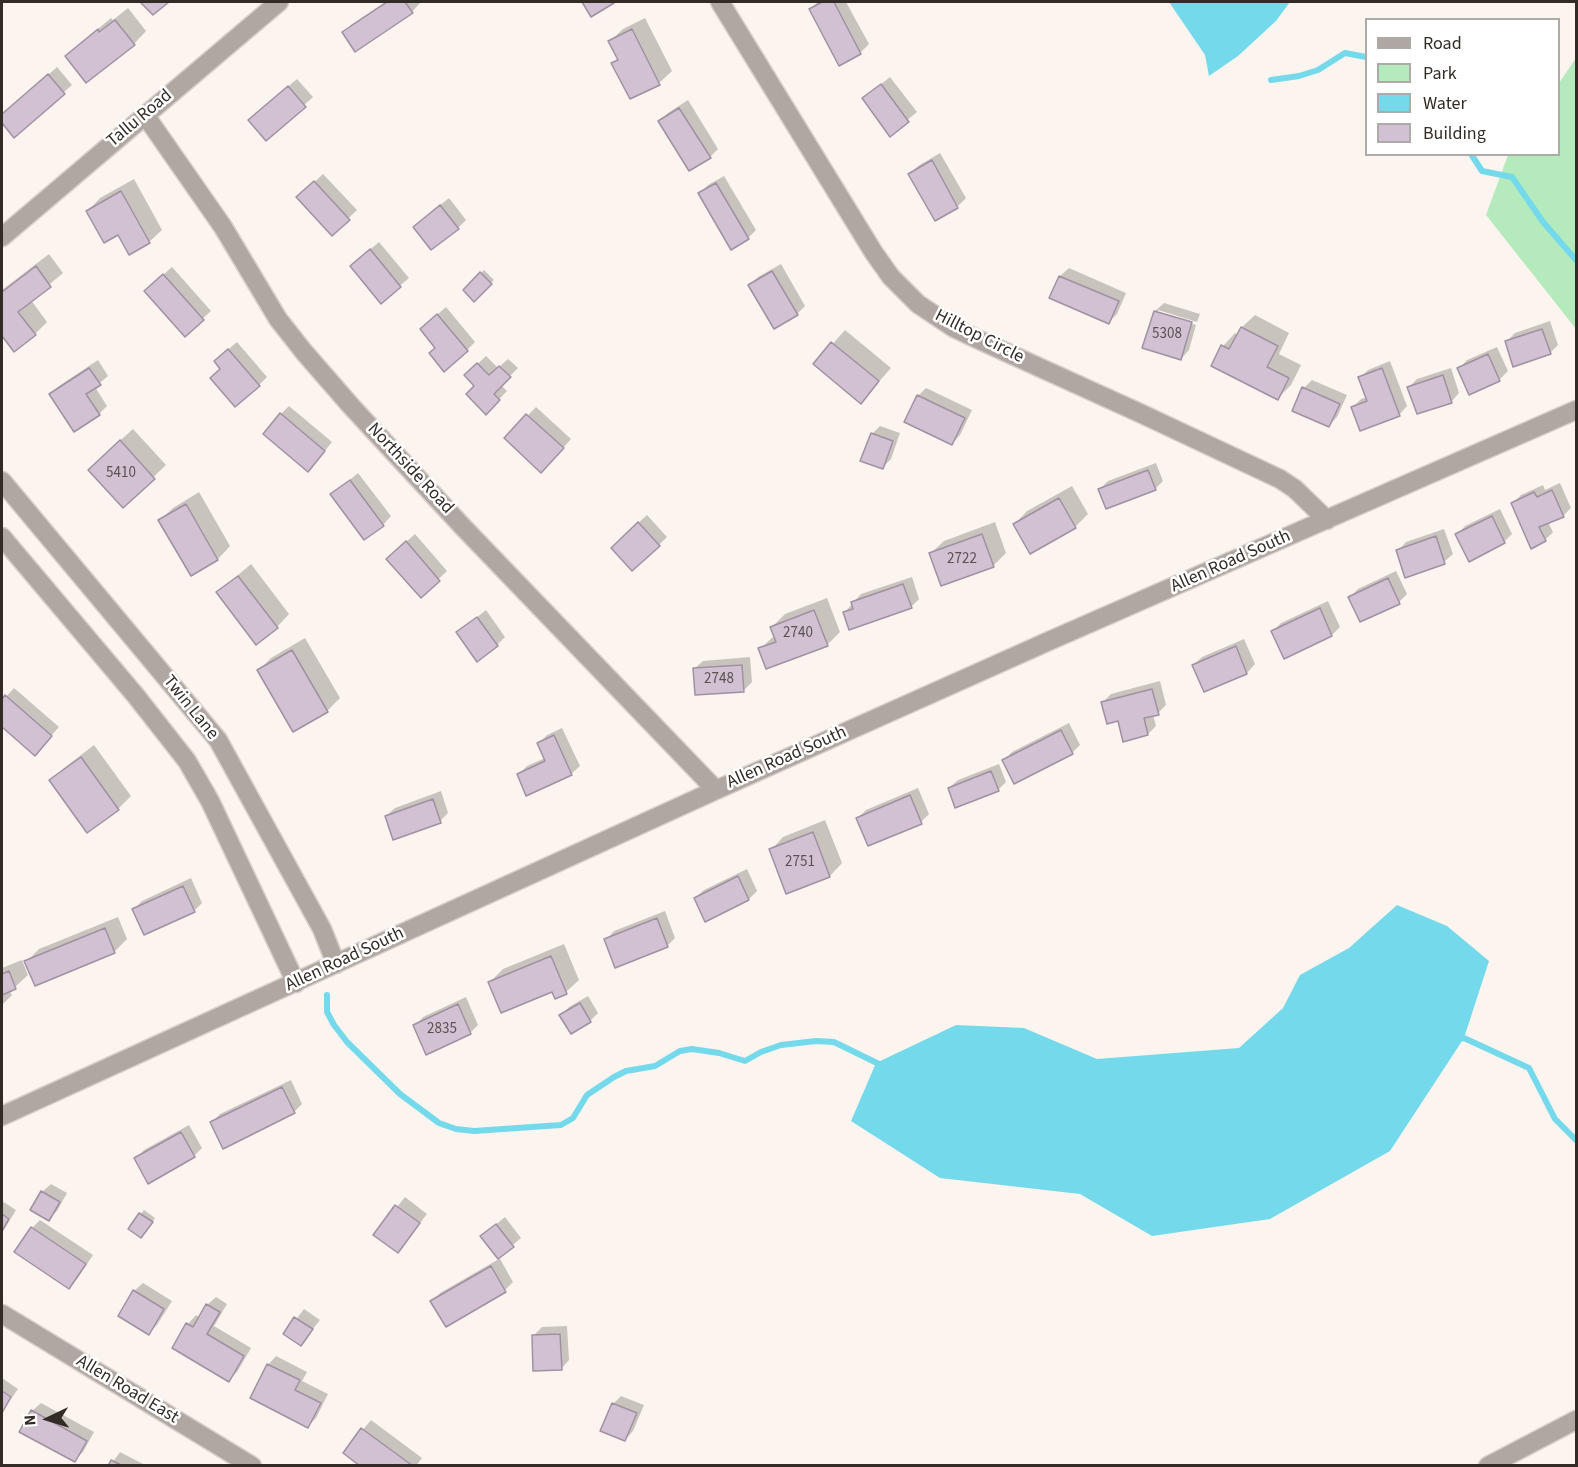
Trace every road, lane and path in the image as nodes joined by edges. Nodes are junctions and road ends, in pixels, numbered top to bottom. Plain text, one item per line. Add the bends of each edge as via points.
1 (279, 2) edge
2 (720, 2) edge
3 (145, 115) junction
4 (2, 237) edge
5 (1576, 410) edge
6 (2, 481) edge
7 (1327, 520) junction
8 (2, 537) edge
9 (716, 790) junction
10 (336, 964) junction
11 (296, 984) junction
12 (2, 1116) edge
13 (2, 1314) edge
14 (1576, 1420) edge
15 (252, 1466) edge
16 (1488, 1466) edge

1 - 3 street, Tallu Road
2 - 7 street, Hilltop Circle via 874,253 918,304 954,328 1280,479
3 - 4 street, Tallu Road
3 - 9 street, Northside Road via 207,202 278,319 304,352 463,527
5 - 7 street, Allen Road South
6 - 10 street, Twin Lane via 218,740 322,929
7 - 9 street, Allen Road South
8 - 11 street, Twin Lane via 187,761 210,801
9 - 10 street, Allen Road South
10 - 11 street, Allen Road South
11 - 12 street, Allen Road South
13 - 15 street, Allen Road East
14 - 16 street

